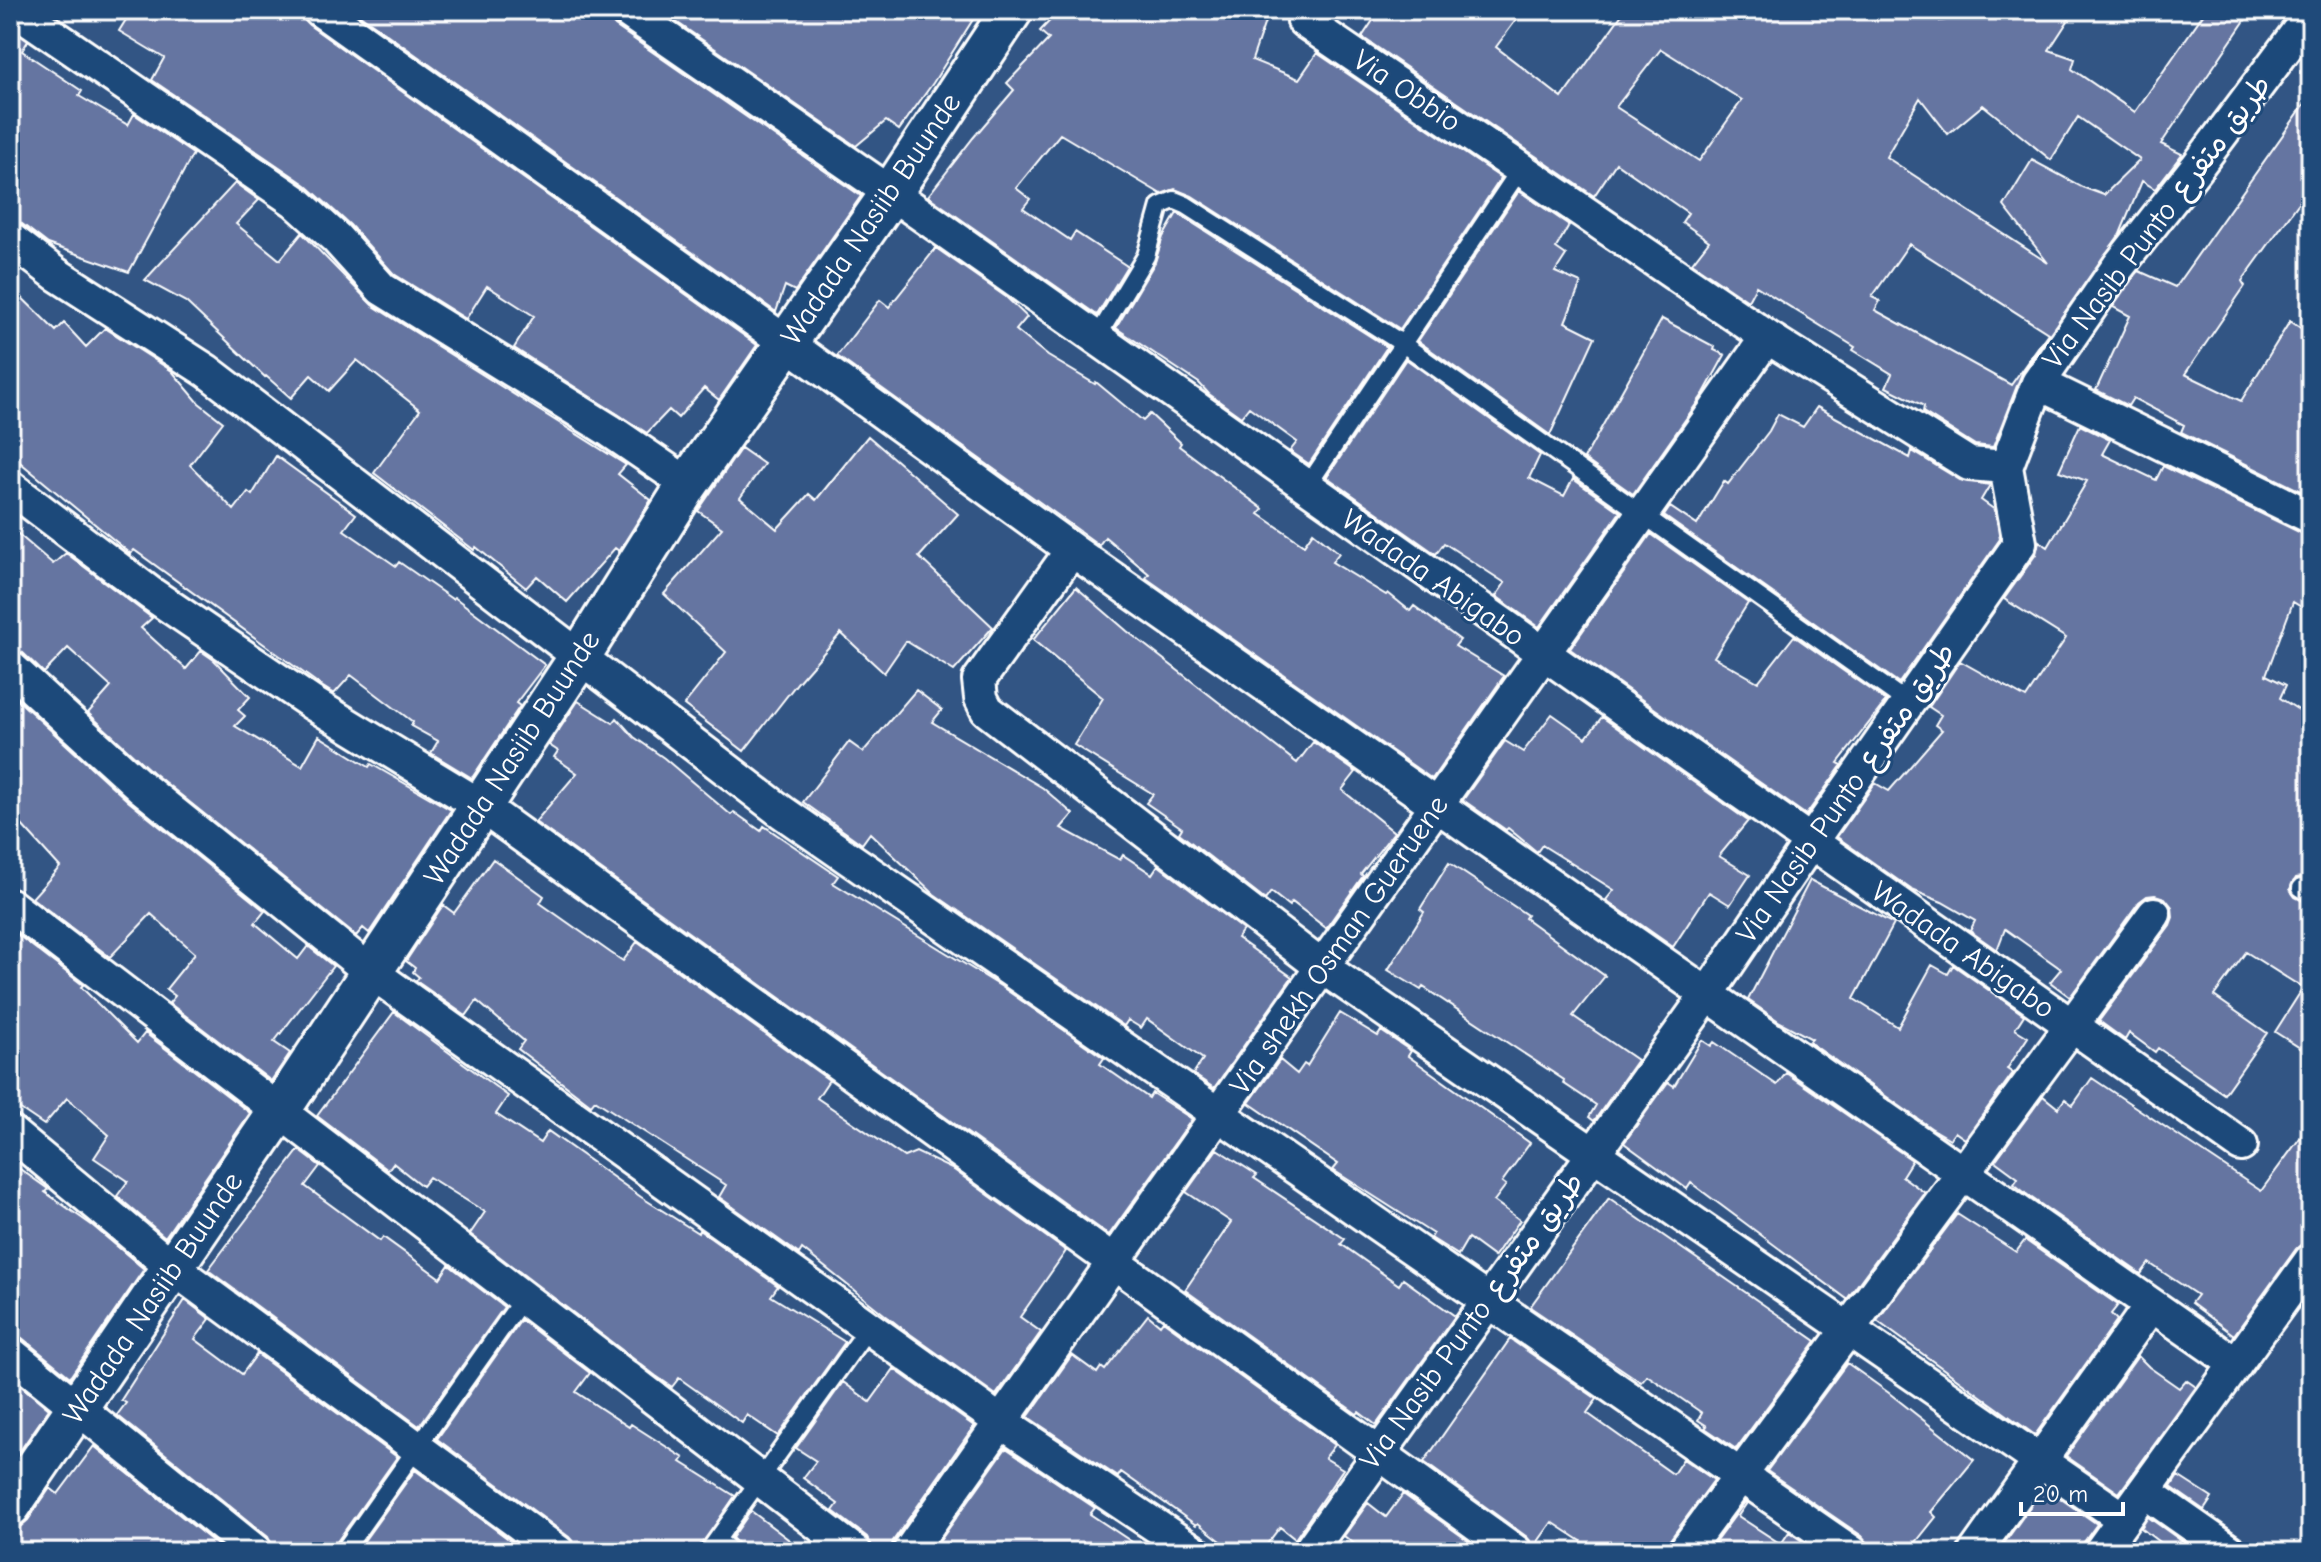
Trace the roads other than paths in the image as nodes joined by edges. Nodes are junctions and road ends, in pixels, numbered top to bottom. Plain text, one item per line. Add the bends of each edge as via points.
1 (16, 10) edge
2 (320, 10) edge
3 (626, 10) edge
4 (1012, 10) edge
5 (1311, 10) edge
6 (2311, 14) edge
7 (1521, 168) junction
8 (891, 193) junction
9 (10, 239) edge
10 (1767, 337) junction
11 (1096, 339) junction
12 (787, 343) junction
13 (1403, 344) junction
14 (2038, 383) junction
15 (2006, 467) junction
16 (688, 484) junction
17 (10, 487) edge
18 (1306, 488) junction
19 (1642, 514) junction
20 (2311, 517) edge
21 (1072, 550) junction
22 (1542, 655) junction
23 (579, 658) junction
24 (10, 667) edge
25 (1908, 703) junction
26 (481, 806) junction
27 (1438, 807) junction
28 (1810, 843) junction
29 (10, 905) edge
30 (2154, 914) dead end
31 (1322, 967) junction
32 (371, 972) junction
33 (1707, 995) junction
34 (2071, 1026) junction
35 (280, 1110) junction
36 (1219, 1114) junction
37 (10, 1132) edge
38 (2241, 1145) dead end
39 (1592, 1153) junction
40 (1963, 1173) junction
41 (2311, 1260) edge
42 (1114, 1262) junction
43 (173, 1268) junction
44 (524, 1297) junction
45 (1488, 1301) junction
46 (2151, 1305) junction
47 (869, 1327) junction
48 (1848, 1329) junction
49 (10, 1353) edge
50 (2236, 1364) junction
51 (78, 1409) junction
52 (1001, 1422) junction
53 (417, 1448) junction
54 (1378, 1452) junction
55 (2039, 1461) junction
56 (1741, 1475) junction
57 (760, 1479) junction
58 (2144, 1491) junction
59 (10, 1506) edge
60 (2124, 1519) junction
61 (718, 1551) edge
62 (256, 1552) edge
63 (343, 1552) edge
64 (558, 1552) edge
65 (855, 1552) edge
66 (909, 1552) edge
67 (1195, 1552) edge
68 (1309, 1552) edge
69 (1516, 1552) edge
70 (1684, 1552) edge
71 (1851, 1552) edge
72 (1975, 1552) edge
73 (2100, 1552) edge
74 (2231, 1552) edge

1 - 16 street via 295,201 382,289
2 - 12 street
3 - 8 street, Wadada Abigabo
4 - 8 street, Wadada Nasiib Buunde
5 - 7 street, Via Obbio via 1304,21
6 - 14 street, Via Nasib Punto طريق متفرع via 2118,267
7 - 10 street
7 - 13 lane
8 - 11 street, Wadada Abigabo
8 - 12 street, Wadada Nasiib Buunde
9 - 23 street via 207,371
10 - 15 street via 1969,464
10 - 19 street, Via shekh Osman Gueruene
11 - 13 lane via 1146,256 1160,206 1174,200
11 - 18 street, Wadada Abigabo
12 - 16 street, Wadada Nasiib Buunde
12 - 21 street
13 - 18 lane
13 - 19 lane
14 - 15 street, Via Nasib Punto طريق متفرع
14 - 20 street
15 - 25 street, Via Nasib Punto طريق متفرع via 2020,543
16 - 23 street, Wadada Nasiib Buunde
17 - 26 street via 224,644
18 - 22 street, Wadada Abigabo
19 - 22 street, Via shekh Osman Gueruene
19 - 25 lane
21 - 27 street
21 - 31 street via 979,680 987,710
22 - 27 street, Via shekh Osman Gueruene
22 - 28 street, Wadada Abigabo
23 - 26 street, Wadada Nasiib Buunde
23 - 36 street via 782,812
24 - 32 street via 140,786
25 - 28 street, Via Nasib Punto طريق متفرع
26 - 32 street, Wadada Nasiib Buunde
26 - 42 street
27 - 31 street, Via shekh Osman Gueruene
27 - 33 street
28 - 33 street, Via Nasib Punto طريق متفرع
28 - 34 street, Wadada Abigabo
29 - 35 street
30 - 34 street
31 - 36 street, Via shekh Osman Gueruene
31 - 39 street
32 - 35 street, Wadada Nasiib Buunde
32 - 47 street
33 - 39 street, Via Nasib Punto طريق متفرع
33 - 40 street
34 - 38 street, Wadada Abigabo
34 - 40 street
35 - 43 street, Wadada Nasiib Buunde
35 - 44 street
36 - 42 street, Via shekh Osman Gueruene
36 - 45 street
37 - 43 street
39 - 45 street, Via Nasib Punto طريق متفرع
39 - 48 street
40 - 46 street
40 - 48 street
41 - 50 street
42 - 52 street, Via shekh Osman Gueruene
42 - 54 street
43 - 51 street, Wadada Nasiib Buunde
43 - 53 street
44 - 53 lane
44 - 57 street
45 - 54 street, Via Nasib Punto طريق متفرع
45 - 56 street
46 - 50 street
46 - 55 street
47 - 52 street
47 - 57 lane
48 - 55 street
48 - 56 street
49 - 51 street
50 - 58 street
51 - 59 street, Wadada Nasiib Buunde
51 - 62 street
52 - 66 street, Via shekh Osman Gueruene
52 - 67 street
53 - 63 lane
53 - 64 street
54 - 68 street, Via Nasib Punto طريق متفرع
54 - 69 street
55 - 60 street
55 - 72 street
56 - 70 street
56 - 71 street
57 - 61 lane
57 - 65 street
58 - 60 street
58 - 74 street
60 - 73 street

